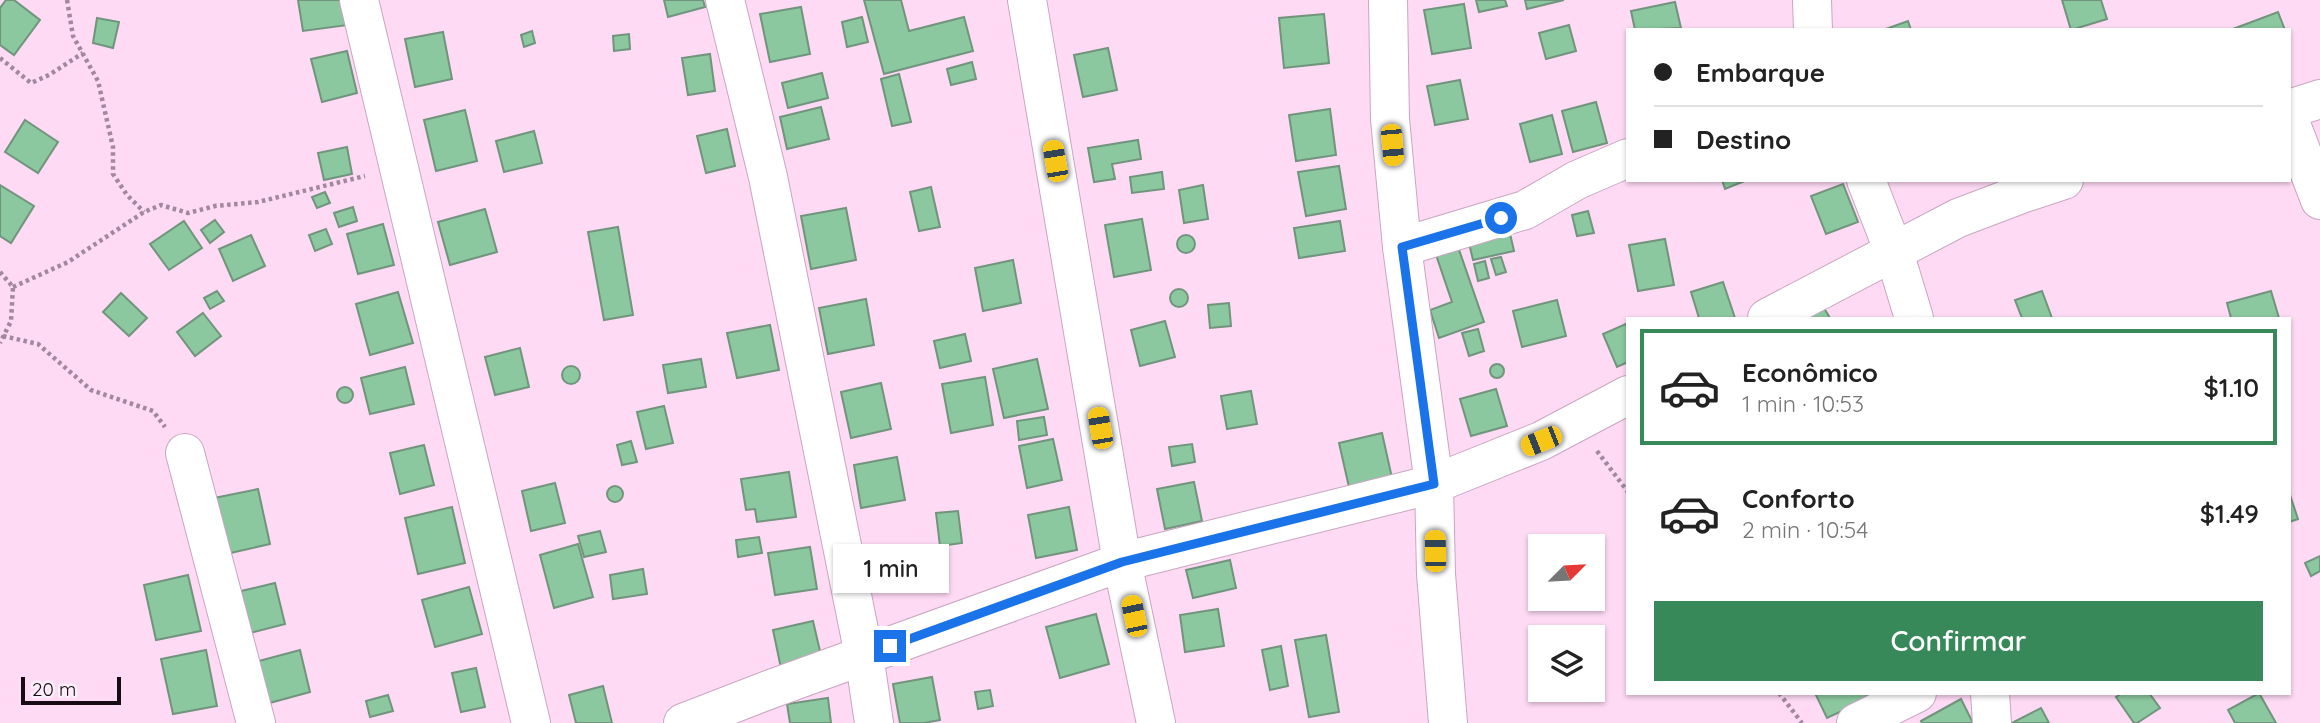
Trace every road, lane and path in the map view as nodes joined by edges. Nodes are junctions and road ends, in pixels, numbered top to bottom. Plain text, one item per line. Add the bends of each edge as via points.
1 (67, 0) edge
2 (359, 0) edge
3 (725, 0) edge
4 (1027, 0) edge
5 (1388, 0) edge
6 (1812, 0) edge
7 (1813, 28) edge
8 (83, 52) junction
9 (0, 58) edge
10 (2320, 99) edge
11 (2291, 108) edge
12 (2291, 124) edge
13 (1626, 159) edge
14 (365, 176) dead end
15 (1867, 182) edge
16 (2058, 182) edge
17 (2320, 200) edge
18 (144, 212) junction
19 (1402, 247) junction
20 (1894, 252) junction
21 (0, 272) edge
22 (13, 287) junction
23 (1770, 317) edge
24 (1914, 317) edge
25 (4, 336) junction
26 (0, 343) edge
27 (1626, 395) edge
28 (1576, 422) junction
29 (185, 453) joint
30 (1434, 484) junction
31 (1626, 489) edge
32 (1122, 562) junction
33 (864, 655) junction
34 (1781, 695) edge
35 (1913, 695) edge
36 (1990, 695) edge
37 (256, 723) edge
38 (531, 723) edge
39 (682, 723) edge
40 (874, 723) edge
41 (1156, 723) edge
42 (1448, 723) edge
43 (1802, 723) edge
44 (1856, 723) edge
45 (1992, 723) edge

1 - 8 path via 73,36
2 - 38 street
3 - 33 street via 768,177
4 - 32 street
5 - 19 street via 1390,119
6 - 7 street
8 - 9 path via 31,83
8 - 18 path via 98,81 113,147 113,174
10 - 11 street
12 - 17 street
13 - 19 street via 1525,210
14 - 18 path via 188,214 161,205
15 - 20 street
16 - 20 street via 1958,218
18 - 22 path via 68,262
19 - 30 street
20 - 23 street
20 - 24 street
21 - 22 path
22 - 25 path
25 - 26 path
25 - 29 path via 38,344 91,390 153,411
27 - 28 street
28 - 30 street
28 - 31 path
29 - 37 street
30 - 32 street
30 - 42 street
32 - 33 street
32 - 41 street
33 - 39 street
33 - 40 street
34 - 43 path
35 - 44 street
36 - 45 street

